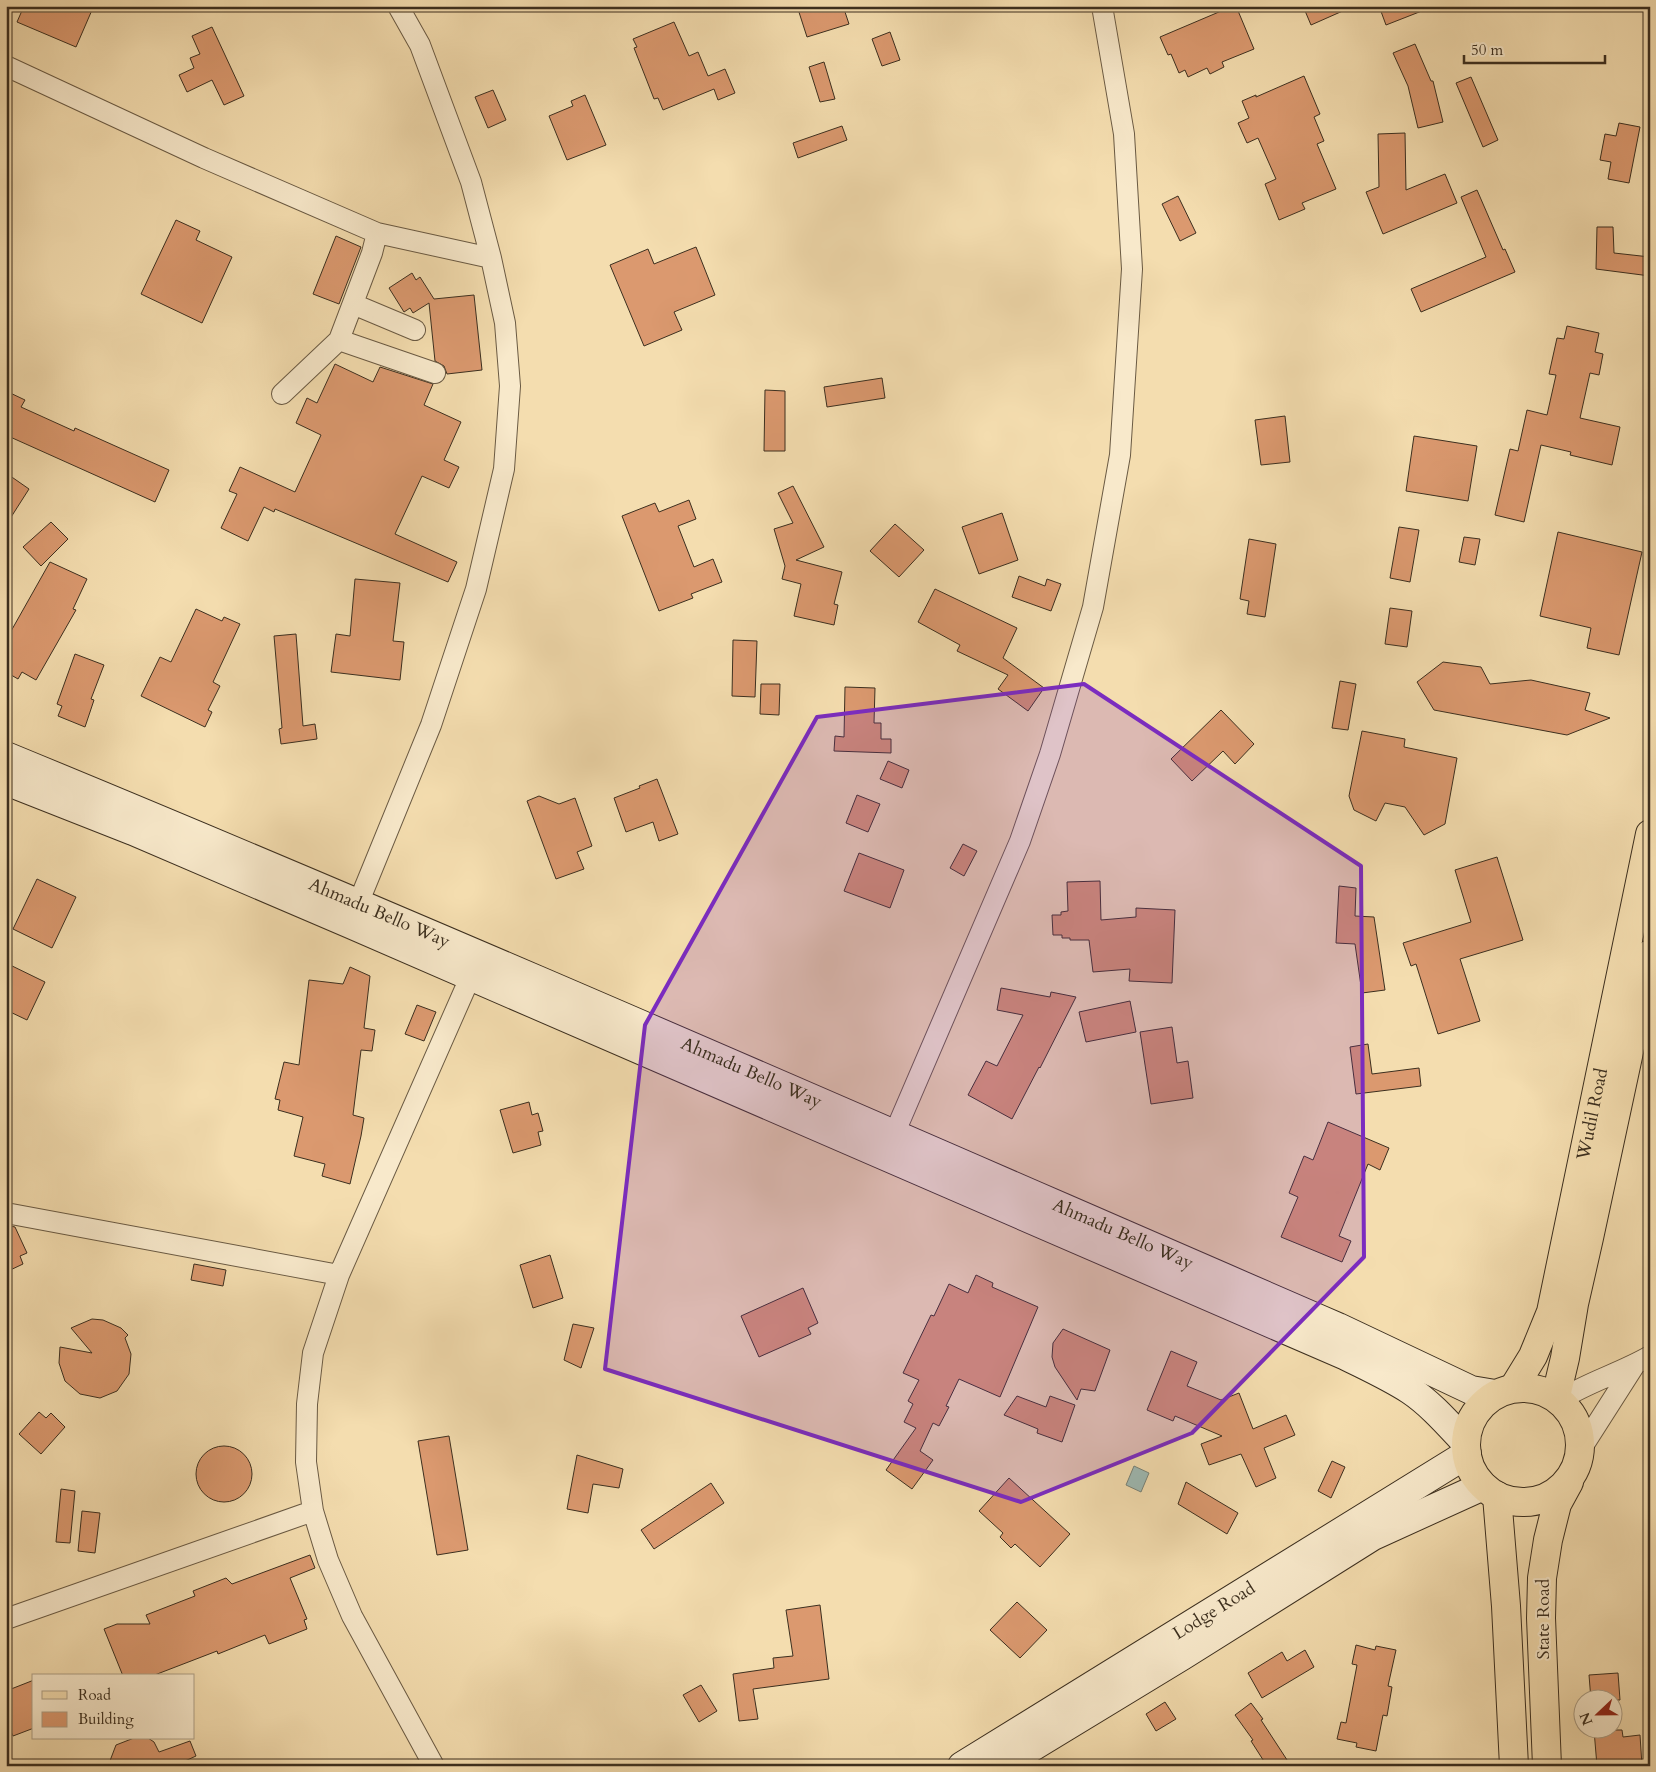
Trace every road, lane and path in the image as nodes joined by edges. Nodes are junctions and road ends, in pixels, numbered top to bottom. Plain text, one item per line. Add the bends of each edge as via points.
1 (398, 6) edge
2 (1102, 6) edge
3 (6, 66) edge
4 (377, 234) junction
5 (491, 258) junction
6 (354, 304) junction
7 (416, 330) dead end
8 (339, 340) junction
9 (435, 373) dead end
10 (282, 394) dead end
11 (6, 756) edge
12 (6, 781) edge
13 (1650, 834) edge
14 (354, 913) junction
15 (1650, 954) edge
16 (475, 966) junction
17 (890, 1146) junction
18 (1034, 1208) junction
19 (6, 1212) edge
20 (339, 1275) junction
21 (1642, 1361) edge
22 (1505, 1391) junction
23 (1558, 1398) junction
24 (1466, 1449) junction
25 (1582, 1449) junction
26 (1572, 1477) junction
27 (1490, 1491) junction
28 (313, 1511) junction
29 (6, 1619) edge
30 (434, 1766) edge
31 (962, 1766) edge
32 (1001, 1766) edge
33 (1514, 1766) edge
34 (1547, 1766) edge

1 - 5 street via 420,45 444,106 471,182
2 - 17 street via 1124,134 1132,269 1120,455 1093,607 1050,754 1020,841
3 - 4 street
4 - 5 street
4 - 6 street
5 - 14 street via 505,323 510,386 504,468 476,589 434,716
6 - 7 street
6 - 8 street
8 - 9 street
8 - 10 street
11 - 14 main road, Ahmadu Bello Way
12 - 14 main road, Ahmadu Bello Way
13 - 22 main road, Wudil Road via 1551,1312 1533,1356
14 - 16 main road, Ahmadu Bello Way
15 - 23 main road, Wudil Road via 1574,1304
16 - 17 main road, Ahmadu Bello Way
16 - 20 street
17 - 18 main road, Ahmadu Bello Way
18 - 22 main road, Ahmadu Bello Way via 1338,1327 1471,1390
18 - 24 main road, Ahmadu Bello Way via 1384,1375 1412,1391 1450,1426
19 - 20 street
20 - 28 street via 313,1353 307,1404 306,1462
21 - 23 street
21 - 25 street
22 - 23 main road via 1535,1388
22 - 24 main road via 1479,1407 1469,1424
23 - 25 main road via 1572,1413 1580,1430
24 - 27 main road via 1472,1471
24 - 31 main road, Lodge Road
25 - 26 main road
26 - 27 main road via 1546,1498 1530,1502 1513,1502
26 - 34 main road, State Road via 1557,1504 1542,1578
27 - 32 main road, Lodge Road via 1373,1536
27 - 33 main road, State Road via 1506,1606
28 - 29 street
28 - 30 street via 328,1560 352,1616

